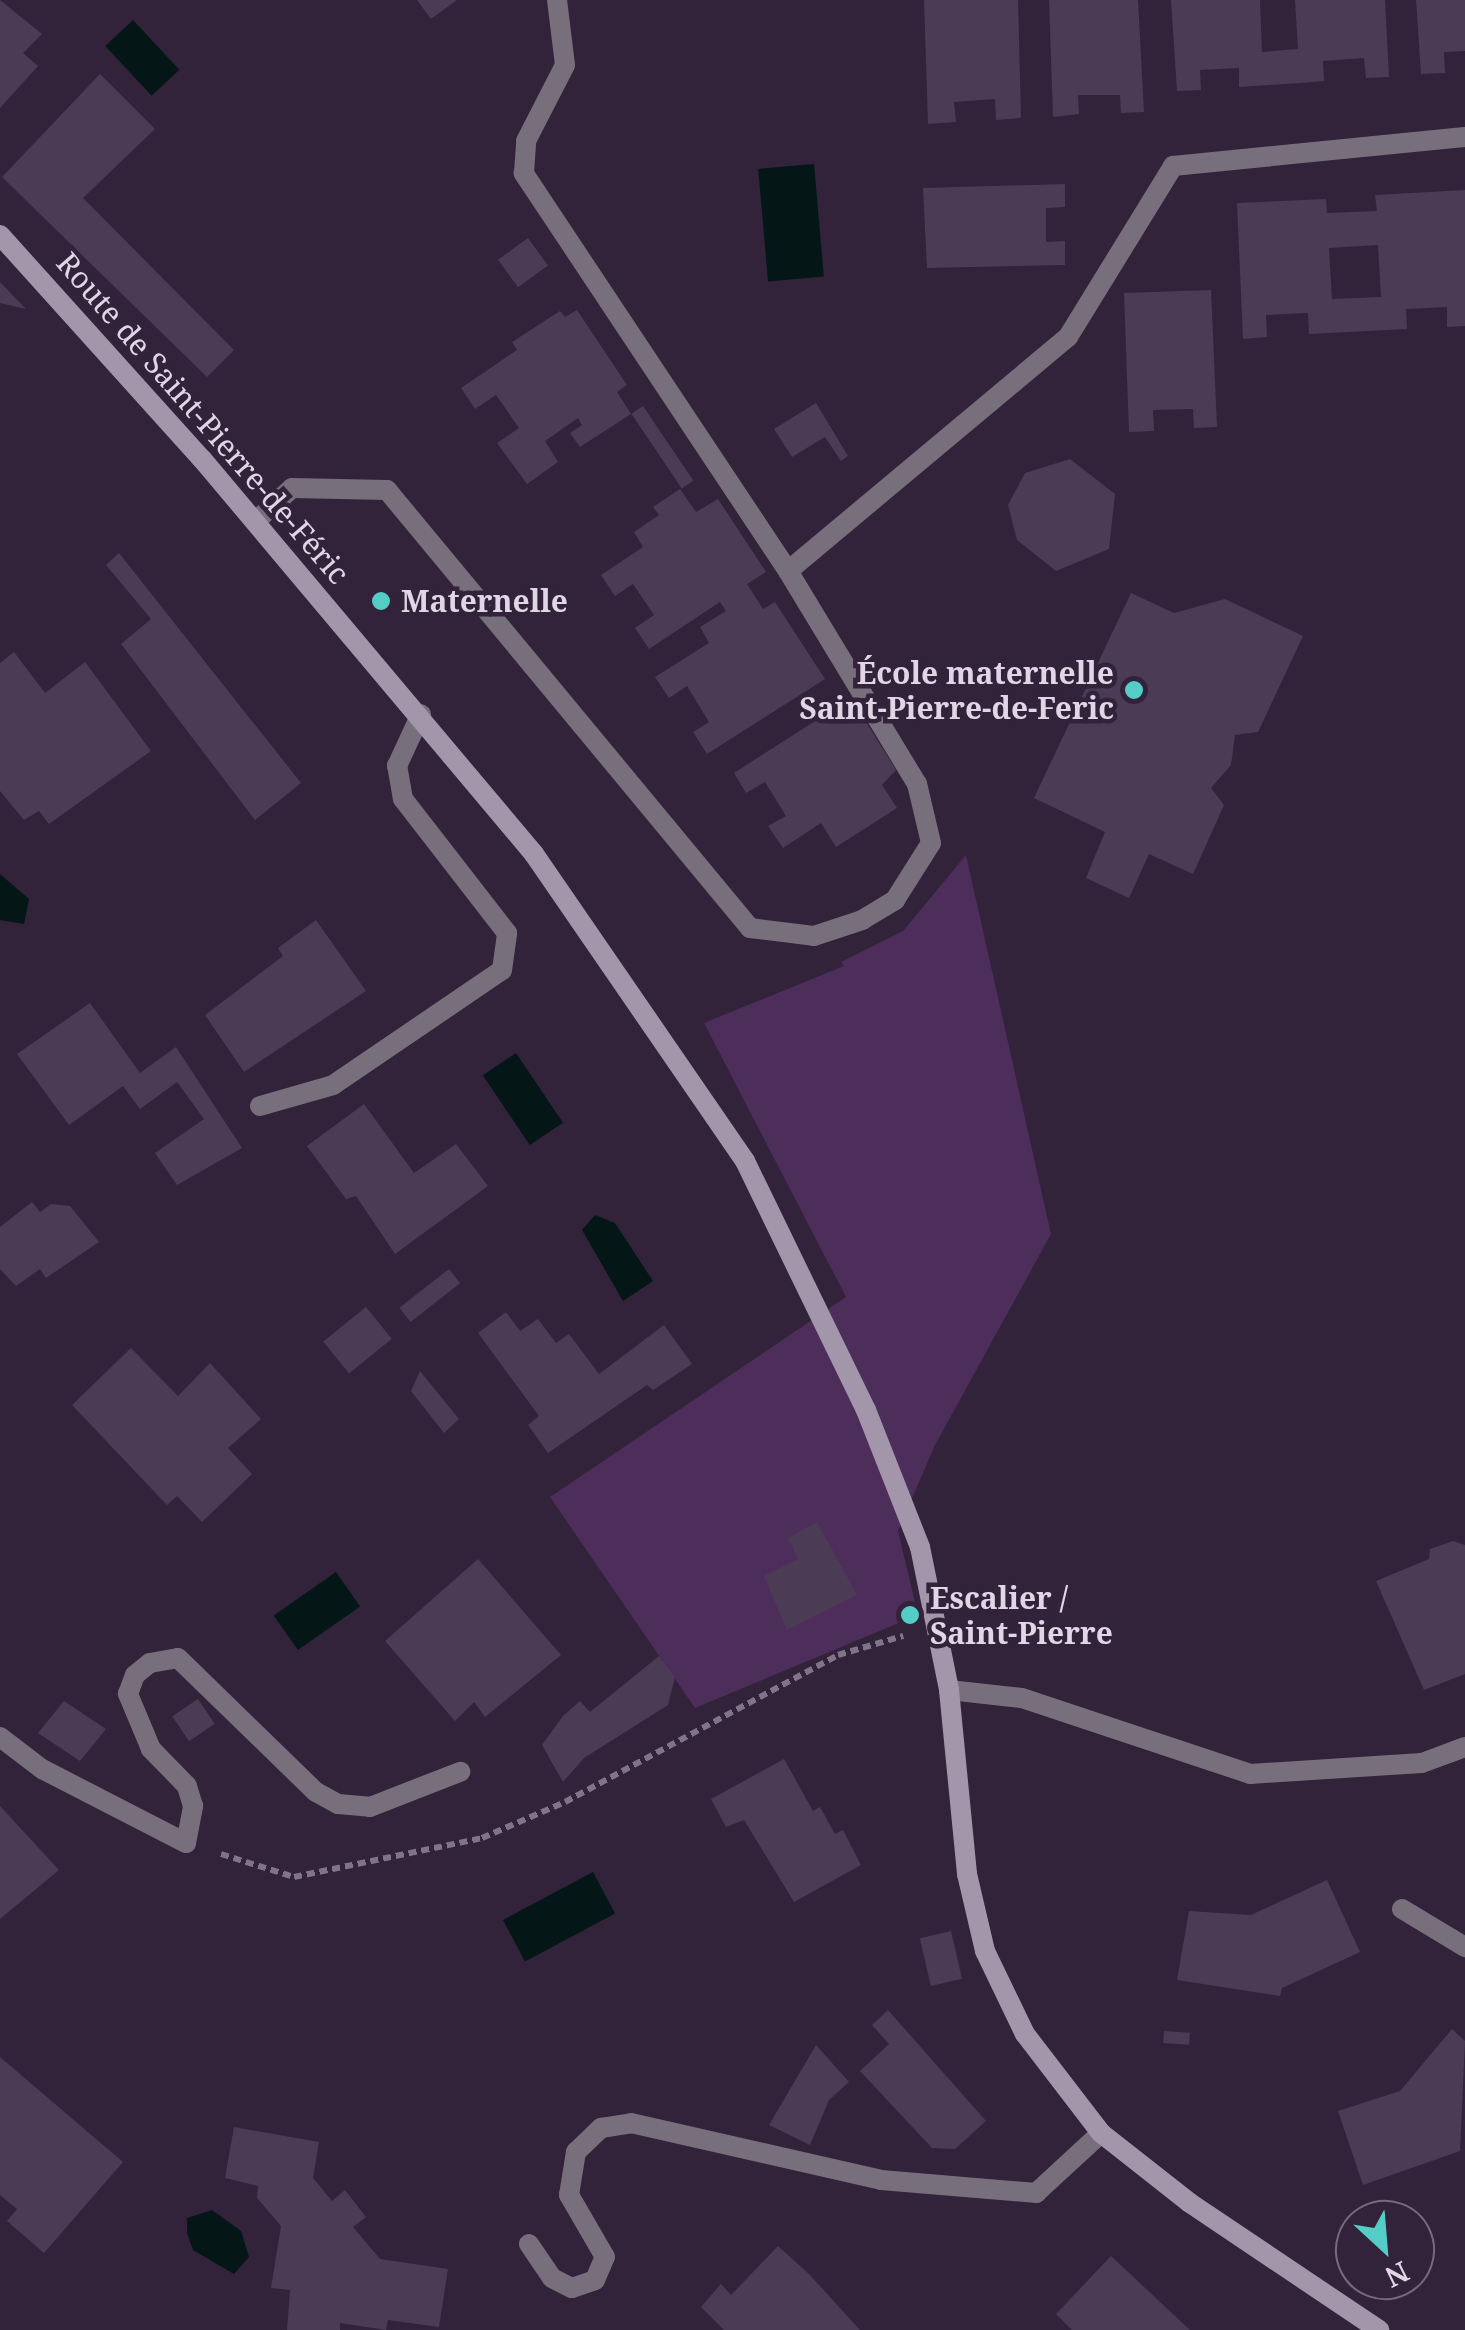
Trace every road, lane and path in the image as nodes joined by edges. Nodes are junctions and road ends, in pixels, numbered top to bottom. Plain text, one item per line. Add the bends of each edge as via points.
1 (557, 0) edge
2 (1465, 137) edge
3 (0, 235) edge
4 (256, 522) junction
5 (788, 571) junction
6 (421, 714) junction
7 (260, 1106) dead end
8 (937, 1626) junction
9 (949, 1690) junction
10 (0, 1737) edge
11 (1465, 1747) edge
12 (460, 1772) dead end
13 (186, 1842) junction
14 (1402, 1909) dead end
15 (1465, 1948) edge
16 (1101, 2133) junction
17 (528, 2244) dead end
18 (1380, 2330) edge

1 - 5 street via 565,65 526,140 524,173
2 - 5 street via 1173,166 1068,337
3 - 4 street, Route de Saint-Pierre-de-Féric
4 - 5 street via 292,488 387,490 750,928 814,936 895,900 930,843 917,784
4 - 6 street, Route de Saint-Pierre-de-Féric
6 - 7 street via 397,766 403,799 507,932 502,970 333,1086
6 - 8 street, Route de Saint-Pierre-de-Féric via 618,968 745,1161 866,1410 920,1546
8 - 9 street, Route de Saint-Pierre-de-Féric
8 - 13 path via 838,1654 565,1802 482,1838 294,1877
9 - 11 street via 1022,1698 1250,1774 1422,1763
9 - 16 street, Route de Saint-Pierre-de-Féric via 967,1874 985,1952 1025,2034
10 - 13 street via 42,1769
12 - 13 street via 370,1807 338,1804 316,1792 178,1658 150,1663 135,1675 128,1694 150,1749 187,1786 193,1806
14 - 15 street
16 - 17 street via 1036,2192 881,2180 631,2123 601,2128 576,2152 569,2195 604,2257 595,2280 572,2288 552,2278
16 - 18 street, Route de Saint-Pierre-de-Féric via 1190,2204

